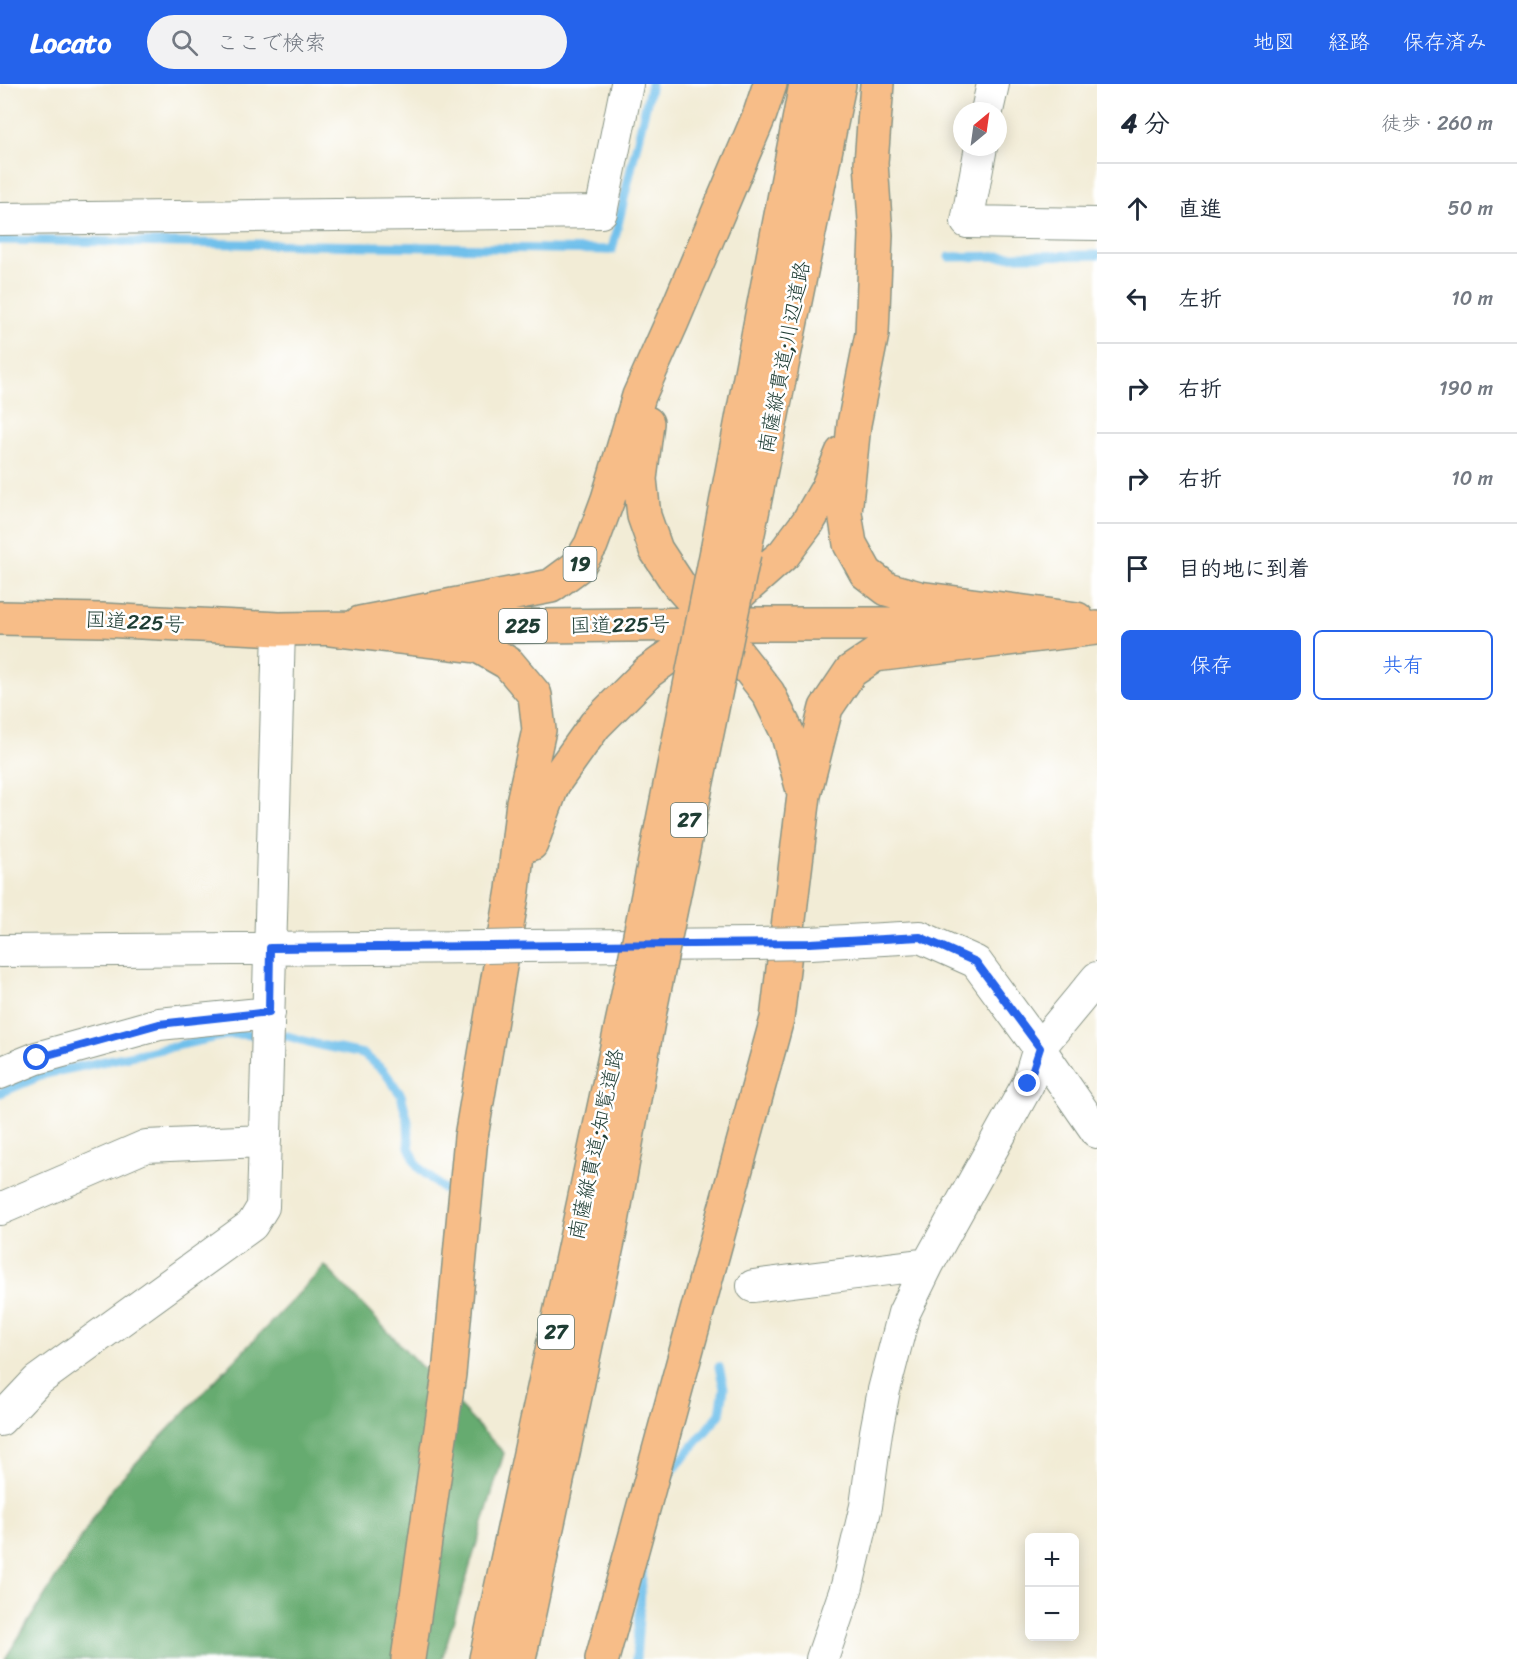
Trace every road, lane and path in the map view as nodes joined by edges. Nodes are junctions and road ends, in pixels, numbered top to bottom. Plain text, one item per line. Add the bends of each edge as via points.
1 (627, 84) edge
2 (770, 84) edge
3 (806, 84) edge
4 (839, 84) edge
5 (878, 84) edge
6 (993, 84) edge
7 (989, 102) edge
8 (979, 156) edge
9 (0, 219) edge
10 (1097, 224) edge
11 (672, 322) junction
12 (854, 424) junction
13 (730, 552) junction
14 (0, 618) edge
15 (1097, 624) edge
16 (714, 628) junction
17 (279, 629) junction
18 (331, 629) junction
19 (804, 795) junction
20 (513, 890) junction
21 (270, 948) junction
22 (0, 951) edge
23 (1097, 978) edge
24 (638, 1008) junction
25 (268, 1029) junction
26 (1040, 1048) junction
27 (0, 1073) edge
28 (1097, 1132) edge
29 (265, 1141) junction
30 (0, 1209) edge
31 (928, 1264) junction
32 (753, 1286) dead end
33 (0, 1420) edge
34 (408, 1659) edge
35 (486, 1659) edge
36 (519, 1659) edge
37 (602, 1659) edge
38 (822, 1659) edge

1 - 9 street via 601,212
2 - 11 highway, 19
3 - 13 highway, 南薩縦貫道;川辺道路
4 - 13 highway, 南薩縦貫道;川辺道路
5 - 12 highway via 871,163 876,236 872,334
6 - 7 street
8 - 10 street via 967,222
11 - 16 highway, 19 via 647,423 640,479 644,516 656,550
11 - 18 highway, 19 via 639,396 591,545 578,566 551,585
12 - 15 highway via 845,513 850,544 866,573 887,589 919,598
12 - 16 highway via 827,489 808,522 784,554 741,592
13 - 16 highway, 南薩縦貫道;川辺道路, bridge
14 - 17 highway, 国道225号 / 225
15 - 16 highway, 国道225号 / 225
15 - 19 highway via 875,655 851,671 826,708
16 - 18 highway, 国道225号 / 225
16 - 19 highway via 768,693 787,732
16 - 20 highway via 648,672 595,725 553,784
16 - 24 highway, 南薩縦貫道;知覧道路 / 27, bridge
17 - 18 highway, 国道225号 / 225
17 - 21 street
18 - 20 highway via 478,646 508,663 535,695 539,730 523,802
19 - 37 highway via 777,1019
20 - 34 highway via 471,1137 449,1374
21 - 22 street
21 - 25 street
21 - 26 street, bridge via 754,944 920,937 976,962
23 - 26 street
24 - 35 highway, 南薩縦貫道;知覧道路 / 27
24 - 36 highway, 南薩縦貫道;知覧道路 / 27 via 611,1227
25 - 27 street via 159,1024 37,1058
25 - 29 street
26 - 28 street
26 - 31 street via 1028,1084
29 - 30 street via 146,1146
29 - 33 street via 263,1207 252,1225 37,1382
31 - 32 street
31 - 38 street via 904,1313 880,1411 866,1506 847,1586

